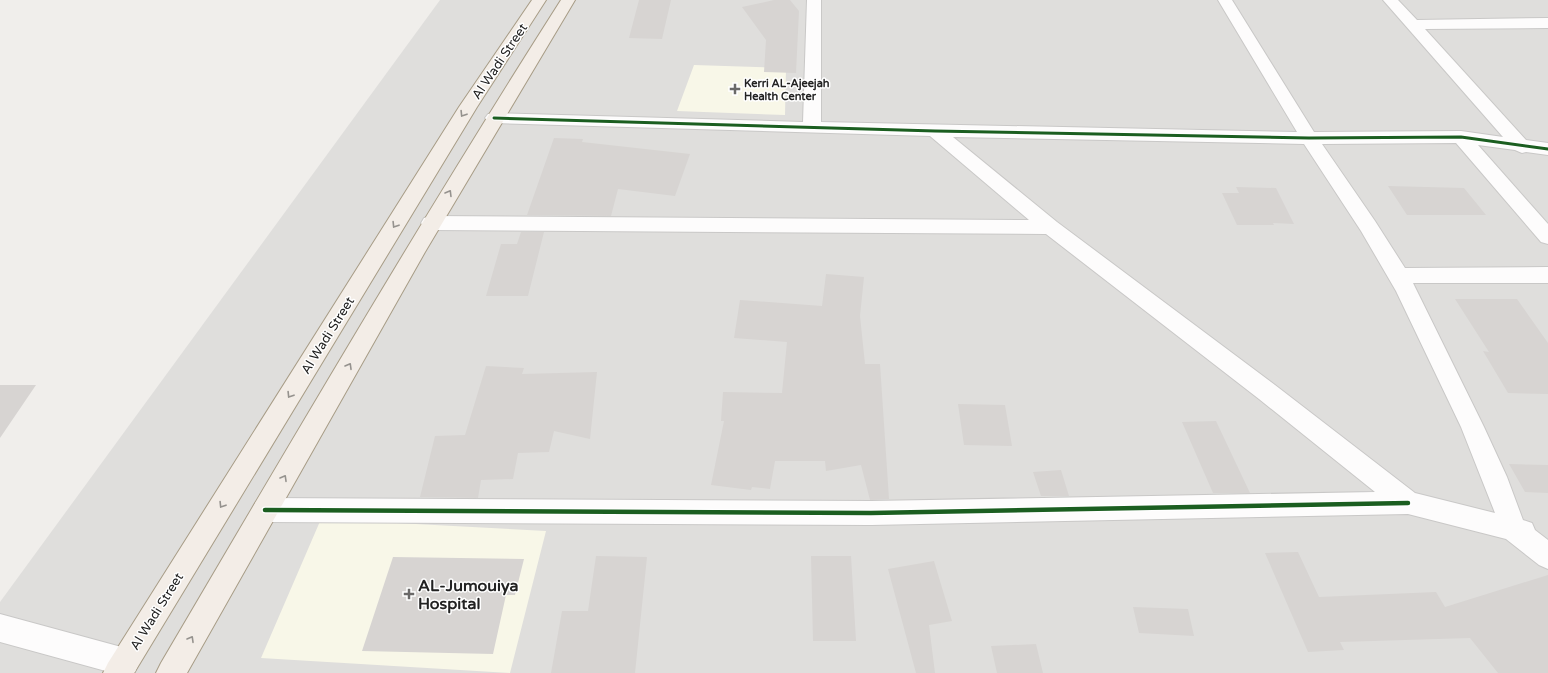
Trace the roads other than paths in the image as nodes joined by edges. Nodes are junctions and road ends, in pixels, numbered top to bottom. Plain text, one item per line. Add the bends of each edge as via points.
1 (539, 0) edge
2 (568, 0) edge
3 (814, 0) edge
4 (1225, 0) edge
5 (1390, 0) edge
6 (1548, 23) edge
7 (1412, 25) junction
8 (494, 118) junction
9 (812, 127) junction
10 (935, 131) junction
11 (1309, 138) junction
12 (1461, 138) junction
13 (1522, 147) junction
14 (1548, 149) edge
15 (431, 222) junction
16 (1050, 227) junction
17 (1548, 237) edge
18 (1548, 275) edge
19 (1399, 276) junction
20 (1408, 503) junction
21 (265, 510) junction
22 (1512, 529) junction
23 (1548, 538) edge
24 (1548, 556) edge
25 (0, 628) edge
26 (121, 668) edge
27 (171, 673) edge

1 -> 26 main road, Al Wadi Street via 468,107
2 - 8 main road, Al Wadi Street
3 - 9 street
4 - 11 street
5 - 7 street
6 - 7 street
7 - 13 street
8 - 9 street
15 -> 8 main road, Al Wadi Street
9 - 10 street
10 - 11 street
10 - 16 street
11 - 12 street
11 - 19 street
12 - 13 street
12 - 17 street
13 - 14 street
15 - 16 street
21 -> 15 main road, Al Wadi Street
16 - 20 street
18 - 19 street
19 - 22 street via 1483,450
20 - 21 street via 871,514
20 - 22 street
27 -> 21 main road, Al Wadi Street
22 - 23 street
22 - 24 street
25 - 26 street

